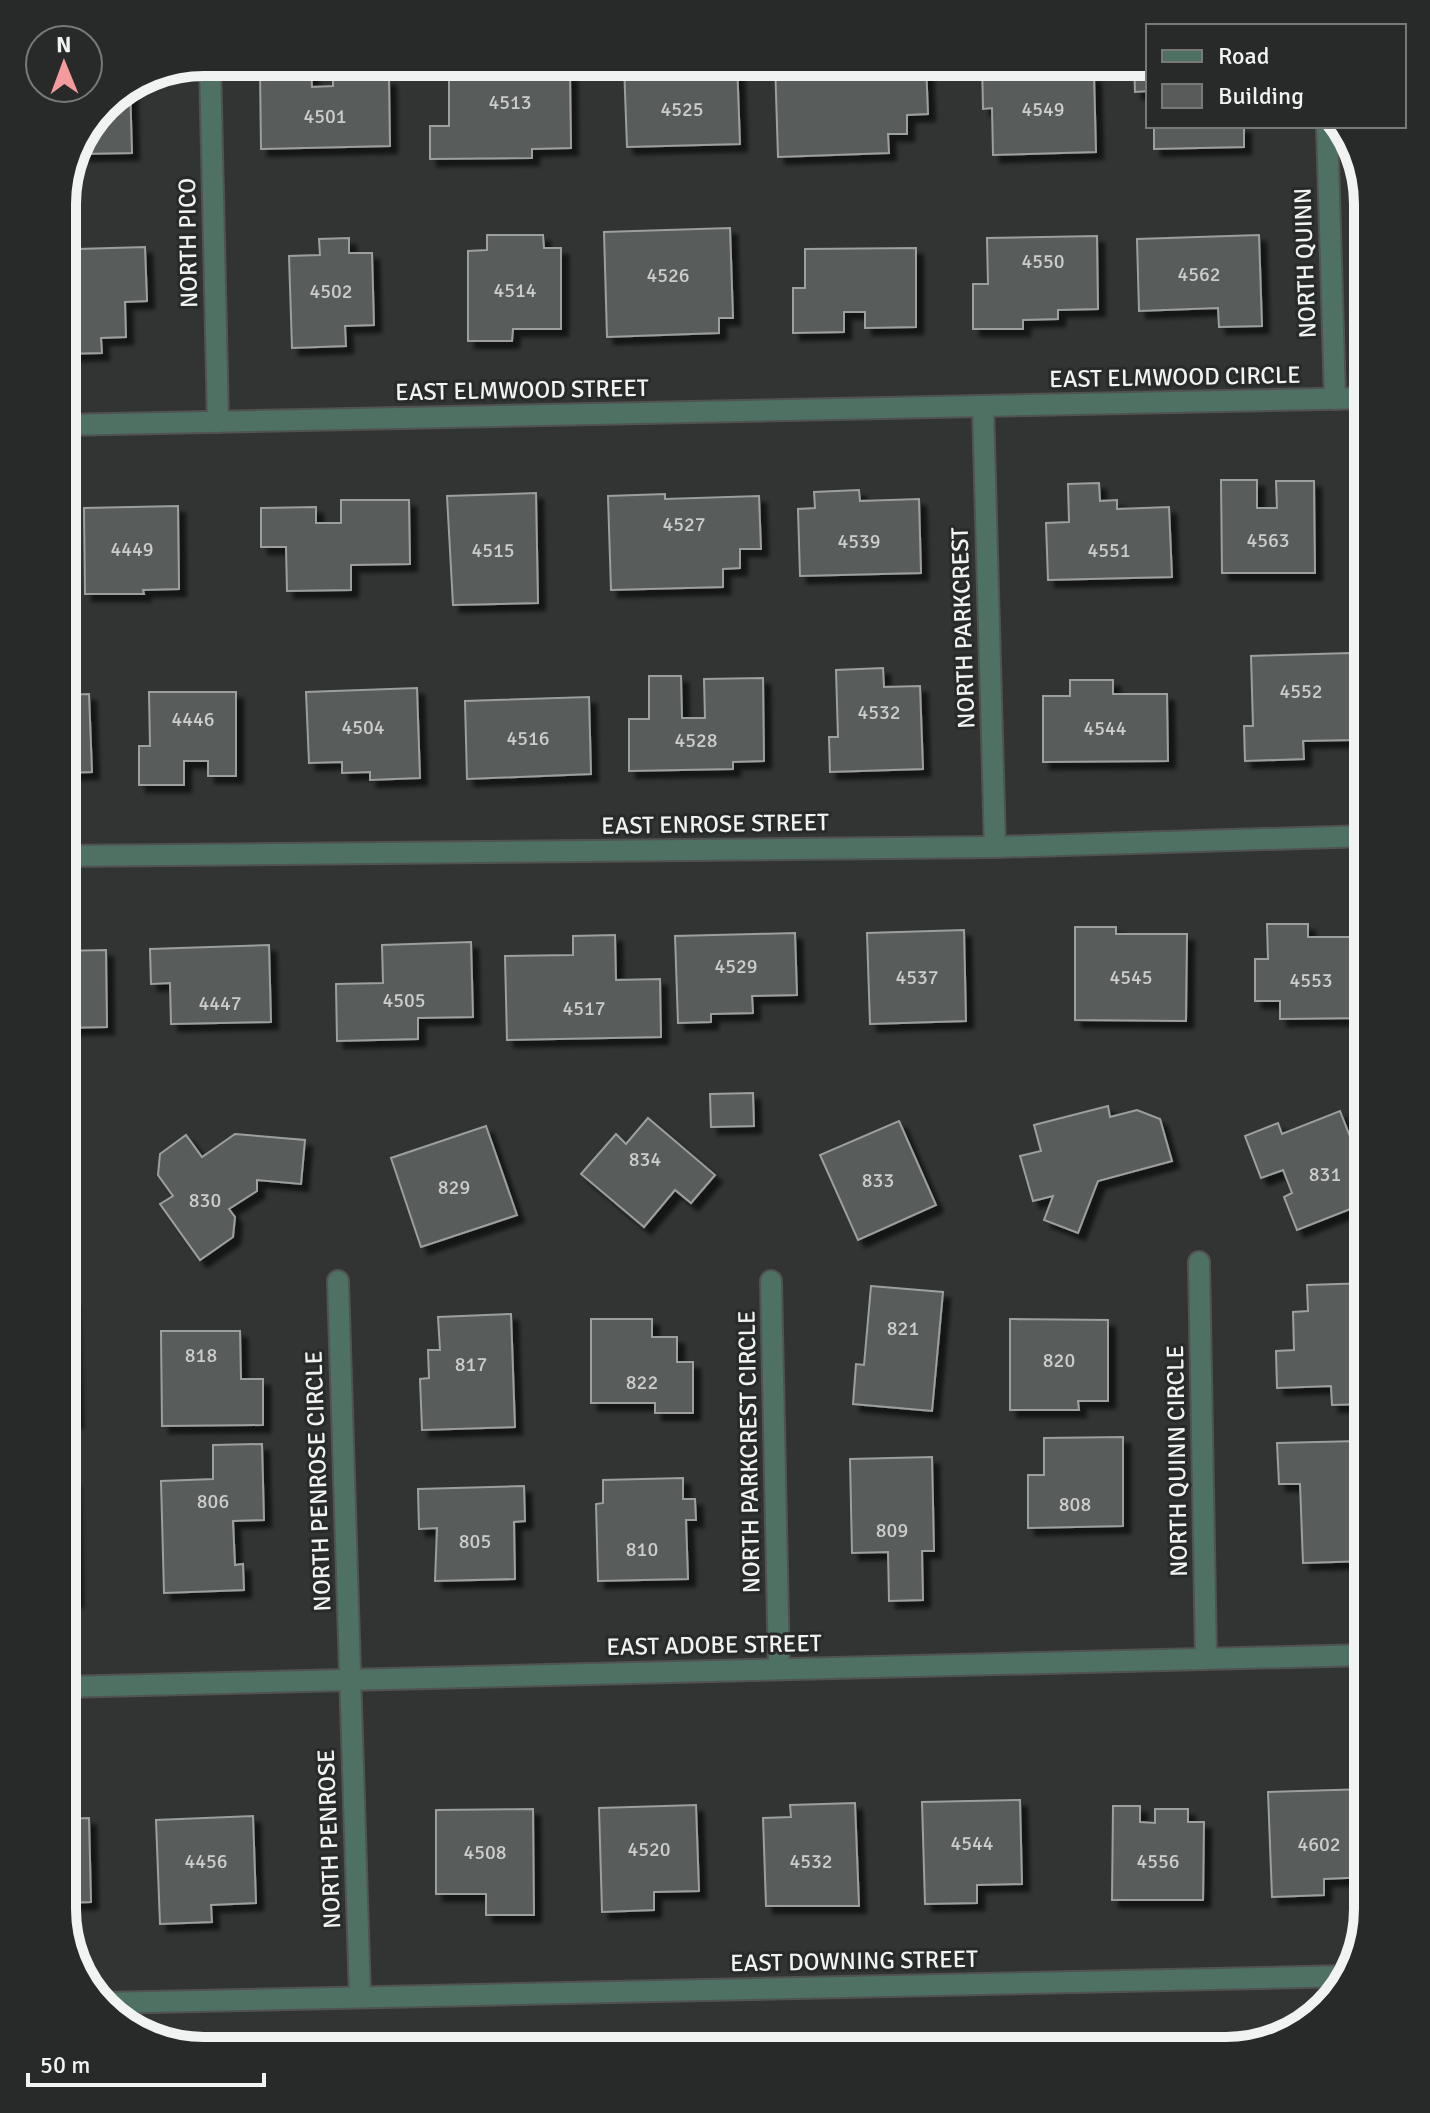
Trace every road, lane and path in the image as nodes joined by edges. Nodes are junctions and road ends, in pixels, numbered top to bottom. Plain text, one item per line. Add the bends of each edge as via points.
1 (210, 76) edge
2 (1327, 128) edge
3 (1354, 398) edge
4 (1335, 399) junction
5 (983, 407) junction
6 (218, 422) junction
7 (76, 425) edge
8 (1354, 836) edge
9 (995, 847) junction
10 (76, 856) edge
11 (1199, 1262) dead end
12 (338, 1281) dead end
13 (771, 1281) dead end
14 (1354, 1655) edge
15 (1206, 1658) junction
16 (779, 1669) junction
17 (351, 1680) junction
18 (76, 1687) edge
19 (1335, 1976) edge
20 (360, 1997) junction
21 (118, 2003) edge

1 - 6 street, NORTH PICO
2 - 4 street, NORTH QUINN
3 - 4 street, EAST ELMWOOD CIRCLE
4 - 5 street, EAST ELMWOOD CIRCLE
5 - 6 street, EAST ELMWOOD STREET
5 - 9 street, NORTH PARKCREST
6 - 7 street, EAST ELMWOOD STREET
8 - 9 street, EAST ENROSE STREET
9 - 10 street, EAST ENROSE STREET
11 - 15 street, NORTH QUINN CIRCLE
12 - 17 street, NORTH PENROSE CIRCLE
13 - 16 street, NORTH PARKCREST CIRCLE
14 - 15 street, EAST ADOBE STREET
15 - 16 street, EAST ADOBE STREET
16 - 17 street, EAST ADOBE STREET
17 - 18 street, EAST ADOBE STREET
17 - 20 street, NORTH PENROSE
19 - 20 street, EAST DOWNING STREET
20 - 21 street, EAST DOWNING STREET

